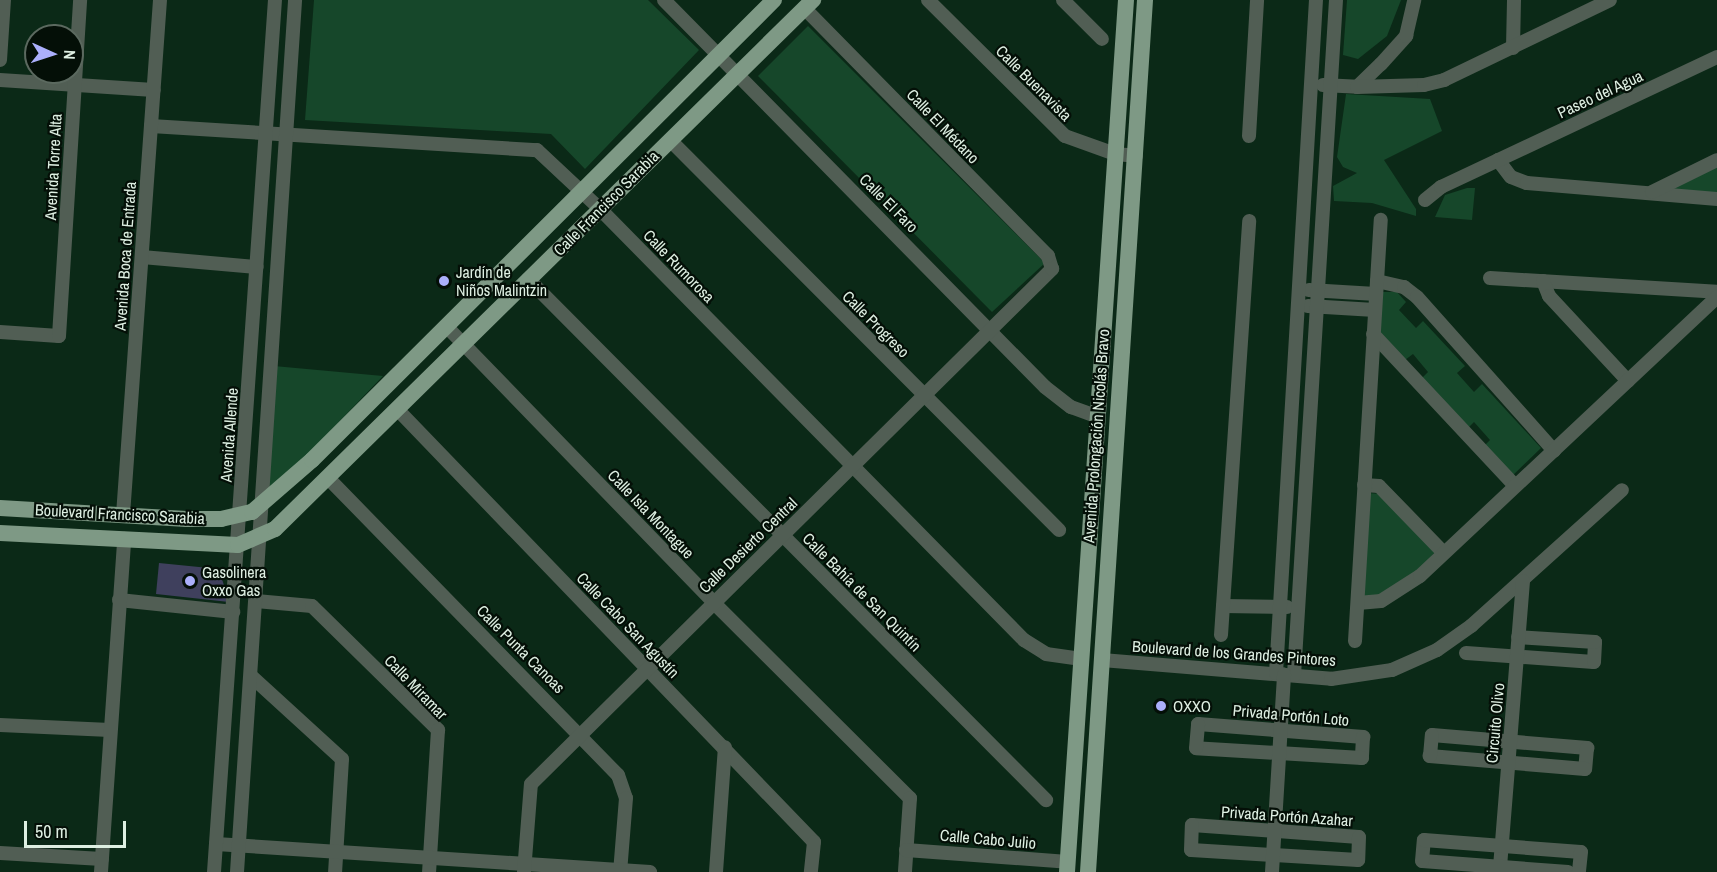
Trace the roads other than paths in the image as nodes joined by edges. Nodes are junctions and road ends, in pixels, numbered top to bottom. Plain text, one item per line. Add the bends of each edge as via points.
1 (4, 0) edge
2 (80, 0) edge
3 (160, 0) edge
4 (275, 0) edge
5 (295, 0) edge
6 (664, 0) edge
7 (774, 0) edge
8 (928, 0) edge
9 (1063, 0) edge
10 (1126, 0) edge
11 (1145, 0) edge
12 (1257, 0) edge
13 (1316, 0) edge
14 (1336, 0) edge
15 (1414, 0) edge
16 (1514, 0) edge
17 (1610, 0) edge
18 (808, 4) edge
19 (78, 24) edge
20 (1102, 39) dead end
21 (1513, 48) junction
22 (719, 54) junction
23 (1717, 57) edge
24 (0, 60) edge
25 (737, 74) junction
26 (0, 80) edge
27 (24, 81) edge
28 (74, 84) joint
29 (1311, 84) junction
30 (1330, 85) junction
31 (1356, 87) junction
32 (154, 90) junction
33 (151, 126) junction
34 (266, 133) junction
35 (285, 135) junction
36 (1249, 136) dead end
37 (670, 140) junction
38 (1115, 154) junction
39 (1136, 156) junction
40 (1498, 160) junction
41 (1717, 160) edge
42 (581, 190) junction
43 (1650, 193) junction
44 (1717, 199) edge
45 (1425, 200) dead end
46 (600, 209) junction
47 (1381, 220) dead end
48 (1250, 221) dead end
49 (142, 257) junction
50 (257, 267) junction
51 (1052, 269) joint
52 (1490, 278) dead end
53 (528, 279) junction
54 (1543, 281) junction
55 (1376, 287) junction
56 (1300, 290) junction
57 (1318, 291) junction
58 (1717, 292) edge
59 (1717, 297) edge
60 (1299, 306) junction
61 (1317, 307) junction
62 (1375, 310) junction
63 (446, 326) junction
64 (993, 330) junction
65 (0, 332) edge
66 (1373, 334) junction
67 (464, 344) junction
68 (1628, 381) junction
69 (924, 395) junction
70 (397, 409) junction
71 (1098, 417) junction
72 (1554, 451) junction
73 (853, 467) junction
74 (328, 478) junction
75 (1365, 485) junction
76 (1515, 486) junction
77 (1622, 490) dead end
78 (260, 506) junction
79 (0, 508) edge
80 (123, 515) junction
81 (240, 516) junction
82 (1059, 530) dead end
83 (0, 533) edge
84 (781, 534) junction
85 (258, 538) junction
86 (124, 539) junction
87 (238, 545) junction
88 (1444, 554) junction
89 (1522, 581) junction
90 (119, 600) junction
91 (256, 601) junction
92 (1223, 601) junction
93 (713, 602) junction
94 (1280, 603) junction
95 (1298, 603) junction
96 (1358, 603) junction
97 (233, 612) junction
98 (1221, 635) dead end
99 (1518, 637) junction
100 (1355, 641) dead end
101 (1466, 652) dead end
102 (1516, 656) junction
103 (1080, 659) junction
104 (1102, 660) junction
105 (647, 668) junction
106 (1285, 674) junction
107 (251, 676) junction
108 (0, 725) edge
109 (110, 730) junction
110 (1281, 730) junction
111 (581, 734) junction
112 (1510, 742) junction
113 (725, 747) junction
114 (1279, 753) junction
115 (1508, 763) junction
116 (1046, 800) dead end
117 (1274, 831) junction
118 (216, 844) junction
119 (239, 846) junction
120 (1501, 846) junction
121 (906, 849) junction
122 (336, 852) junction
123 (0, 853) edge
124 (1273, 855) junction
125 (102, 865) edge
126 (429, 865) edge
127 (1068, 867) edge
128 (1500, 867) junction
129 (525, 868) edge
130 (620, 871) edge
131 (214, 872) edge
132 (237, 872) edge
133 (335, 872) edge
134 (650, 872) edge
135 (716, 872) edge
136 (811, 872) edge
137 (904, 872) edge
138 (1088, 872) edge
139 (1272, 872) edge
140 (1568, 872) edge
141 (1579, 872) edge

1 - 24 street
2 - 19 street, Avenida Torre Alta
3 - 32 street, Avenida Boca de Entrada
4 - 34 street, Avenida Allende
5 - 35 street
6 - 22 street, Calle El Faro
7 - 22 main road, Calle Francisco Sarabia
8 - 38 street, Calle Buenavista via 1059,131 1078,144
9 - 20 street
10 - 38 main road, Avenida Prolongación Nicolás Bravo
11 - 39 main road, Avenida Prolongación Nicolás Bravo
12 - 36 street
13 - 29 street
14 - 30 street
15 - 31 street via 1406,36
16 - 21 street
17 - 21 street
18 - 25 main road, Calle Francisco Sarabia
18 - 51 street, Calle El Médano via 1048,256
21 - 31 street via 1434,82
22 - 25 street, Calle El Faro
22 - 42 main road, Calle Francisco Sarabia
23 - 40 street, Paseo del Agua
25 - 37 main road, Calle Francisco Sarabia
25 - 64 street, Calle El Faro
26 - 27 street
28 - 32 street
28 - 65 street, Avenida Torre Alta via 59,336
29 - 30 street
29 - 56 street
30 - 31 street
30 - 57 street
32 - 33 street, Avenida Boca de Entrada
33 - 34 street, Calle Rumorosa
33 - 49 street, Avenida Boca de Entrada
34 - 35 street, Calle Rumorosa
34 - 50 street, Avenida Allende
35 - 42 street, Calle Rumorosa via 537,150
35 - 78 street
37 - 46 main road, Calle Francisco Sarabia
37 - 69 street, Calle Progreso
38 - 39 street, Calle Buenavista
38 - 71 main road, Avenida Prolongación Nicolás Bravo
39 - 104 main road, Avenida Prolongación Nicolás Bravo
40 - 43 street via 1511,177 1527,183
40 - 45 street, Paseo del Agua via 1441,187
41 - 43 street
42 - 46 street, Calle Rumorosa
42 - 63 main road, Calle Francisco Sarabia
43 - 44 street
46 - 53 main road, Calle Francisco Sarabia
46 - 73 street, Calle Rumorosa
47 - 55 street
48 - 92 street
49 - 50 street
49 - 80 street, Avenida Boca de Entrada
50 - 81 street, Avenida Allende
51 - 64 street, Calle Desierto Central
52 - 54 street
53 - 67 main road, Calle Francisco Sarabia
53 - 84 street, Calle Bahía de San Quintín
54 - 58 street
54 - 68 street via 1549,296
55 - 57 street
55 - 62 street
55 - 72 street via 1404,287 1417,297
56 - 57 street
56 - 60 street
57 - 61 street
59 - 68 street
60 - 61 street
60 - 94 street
61 - 62 street
61 - 95 street
62 - 66 street
63 - 67 street, Calle Isla Montague
63 - 78 main road, Calle Francisco Sarabia via 312,460
64 - 69 street, Calle Desierto Central
64 - 71 street, Calle El Faro via 1053,394 1071,407
66 - 75 street
66 - 76 street
67 - 70 main road, Calle Francisco Sarabia
67 - 93 street, Calle Isla Montague
68 - 72 street
69 - 73 street, Calle Desierto Central
69 - 82 street, Calle Progreso
70 - 74 main road, Calle Francisco Sarabia
70 - 105 street, Calle Cabo San Agustín
71 - 103 main road, Avenida Prolongación Nicolás Bravo
72 - 76 street
73 - 84 street, Calle Desierto Central
73 - 103 street, Calle Rumorosa via 1024,640 1046,654
74 - 85 main road, Calle Francisco Sarabia via 286,520
74 - 111 street, Calle Punta Canoas
75 - 88 street via 1379,486
75 - 96 street
76 - 88 street
77 - 89 street, Boulevard de los Grandes Pintores
78 - 81 main road, Calle Francisco Sarabia
78 - 85 street
79 - 80 main road, Boulevard Francisco Sarabia
80 - 81 main road, Boulevard Francisco Sarabia via 221,519
81 - 87 street, Avenida Allende
83 - 86 main road, Boulevard Francisco Sarabia
84 - 93 street, Calle Desierto Central
84 - 116 street, Calle Bahía de San Quintín
85 - 87 main road, Calle Francisco Sarabia
85 - 91 street
86 - 87 main road, Boulevard Francisco Sarabia
86 - 90 street
87 - 97 street, Avenida Allende
88 - 96 street via 1420,576 1381,601
89 - 99 street, Circuito Olivo
89 - 106 street, Boulevard de los Grandes Pintores via 1471,626 1414,662 1361,677
90 - 97 street
90 - 109 street
91 - 107 street
91 - 126 street, Calle Miramar via 312,606 438,730
92 - 94 street
92 - 98 street
93 - 105 street, Calle Desierto Central
93 - 121 street, Calle Isla Montague via 910,798
94 - 95 street
94 - 106 street
95 - 106 street
96 - 100 street
97 - 118 street, Avenida Allende
99 - 102 street, Circuito Olivo
99 - 102 street via 1595,642 1594,662
101 - 102 street
102 - 112 street, Circuito Olivo
103 - 104 main road
103 - 127 main road, Avenida Prolongación Nicolás Bravo
104 - 106 street, Boulevard de los Grandes Pintores
104 - 138 main road, Avenida Prolongación Nicolás Bravo
105 - 111 street, Calle Desierto Central
105 - 113 street, Calle Cabo San Agustín
106 - 110 street
107 - 119 street
107 - 122 street via 342,759
108 - 109 street
109 - 125 street
110 - 114 street
110 - 114 street, Privada Portón Loto via 1363,737 1362,758
110 - 114 street, Privada Portón Loto via 1198,724 1197,748
111 - 129 street, Calle Desierto Central via 531,784
111 - 130 street, Calle Punta Canoas via 624,785
112 - 115 street, Circuito Olivo
112 - 115 street via 1587,748 1586,769
112 - 115 street via 1432,735 1430,756
113 - 135 street
113 - 136 street, Calle Cabo San Agustín via 814,842
114 - 117 street
115 - 120 street, Circuito Olivo
117 - 124 street
117 - 124 street, Privada Portón Azahar via 1192,825 1191,850
117 - 124 street, Privada Portón Azahar via 1359,837 1358,860
118 - 119 street
118 - 131 street, Avenida Allende
119 - 122 street
119 - 132 street
120 - 128 street, Circuito Olivo
120 - 128 street via 1424,840 1422,861
120 - 141 street via 1581,852
121 - 127 street, Calle Cabo Julio
121 - 137 street, Calle Isla Montague
122 - 126 street
122 - 133 street
123 - 125 street
124 - 139 street
126 - 129 street
128 - 140 street
129 - 130 street
130 - 134 street

